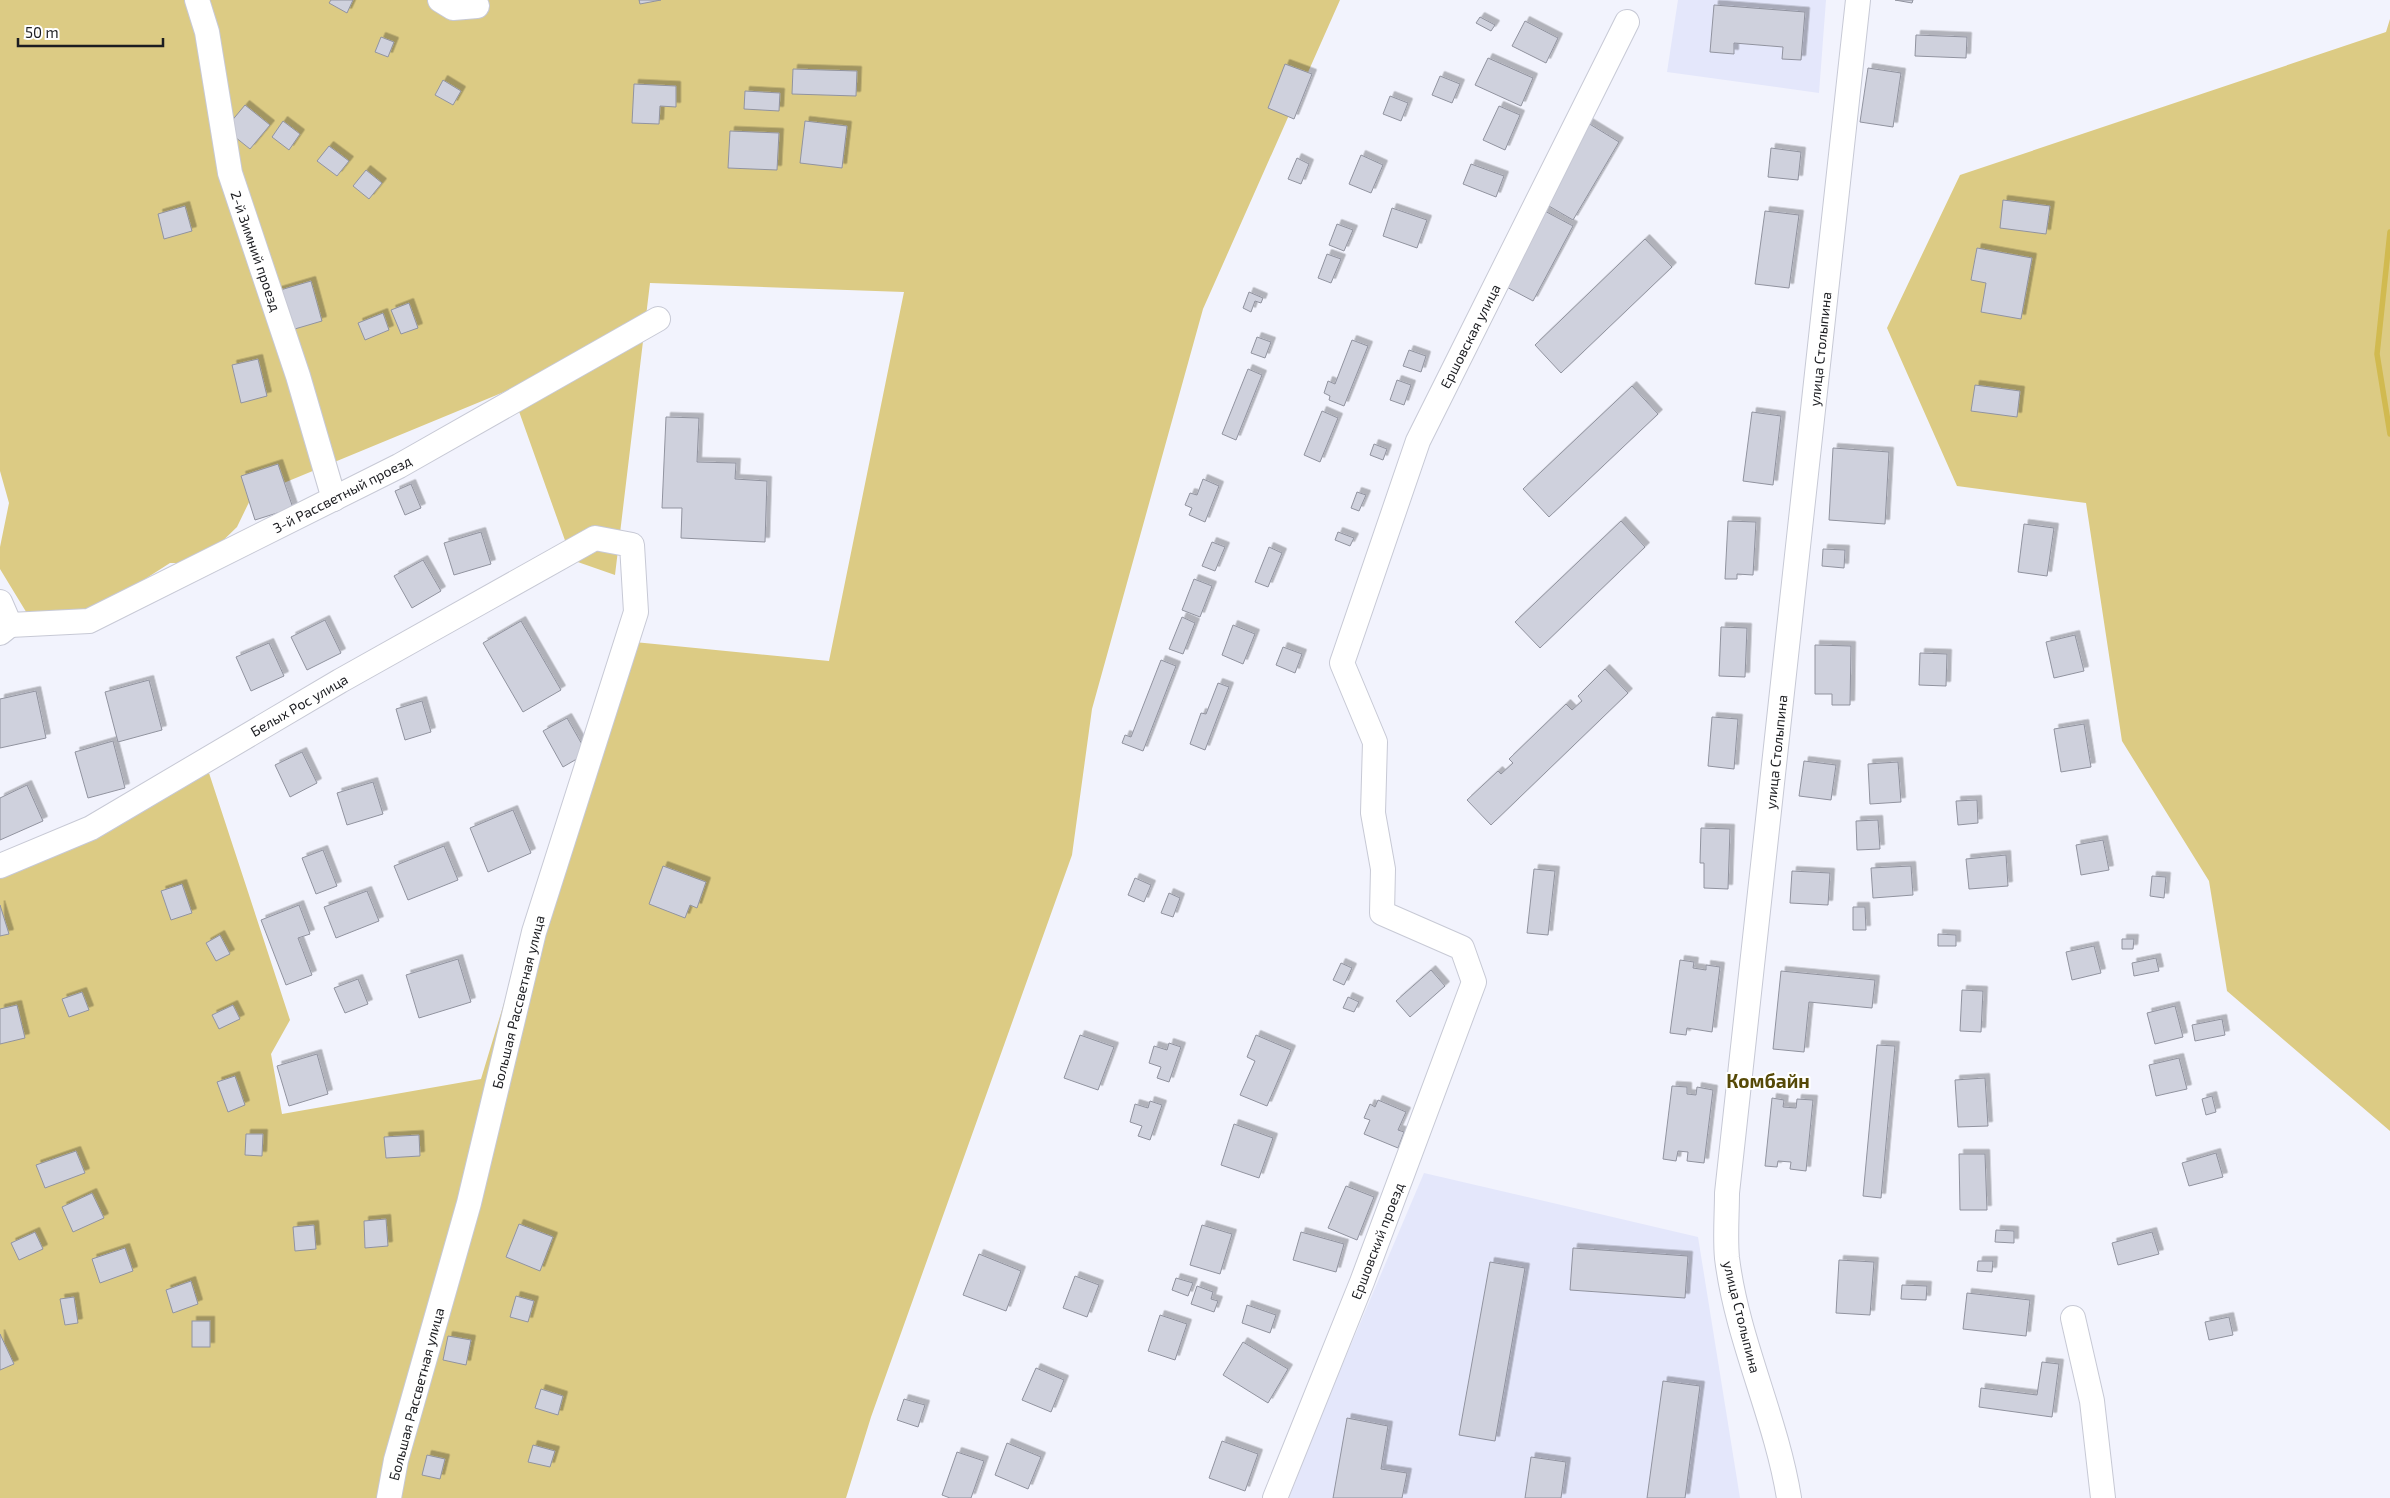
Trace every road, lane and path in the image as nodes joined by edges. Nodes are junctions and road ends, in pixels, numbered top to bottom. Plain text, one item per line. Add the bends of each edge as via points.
1 (197, 0) edge
2 (440, 0) edge
3 (1858, 0) edge
4 (477, 6) dead end
5 (1627, 22) dead end
6 (658, 319) dead end
7 (334, 499) junction
8 (595, 538) joint
9 (0, 602) edge
10 (5, 629) edge
11 (0, 866) edge
12 (1474, 982) joint
13 (2072, 1318) dead end
14 (389, 1498) edge
15 (1275, 1498) edge
16 (1789, 1498) edge
17 (2103, 1498) edge

1 - 7 street, 2-й Зимний проезд via 207,32 230,173 298,376
2 - 4 street via 453,8
3 - 16 street, улица Столыпина via 1727,1193 1727,1257 1745,1338
5 - 12 street, Ершовская улица via 1418,441 1342,664 1375,742 1374,813 1383,869 1382,913 1462,948
6 - 7 street, 3-й Рассветный проезд via 399,466
7 - 10 street, 3-й Рассветный проезд via 89,621
8 - 11 street, Белых Рос улица via 340,681 91,828
8 - 14 street, Большая Рассветная улица via 632,545 636,612 534,932 469,1203 396,1460
9 - 10 street
12 - 15 street, Ершовский проезд via 1365,1273
13 - 17 street via 2092,1401

